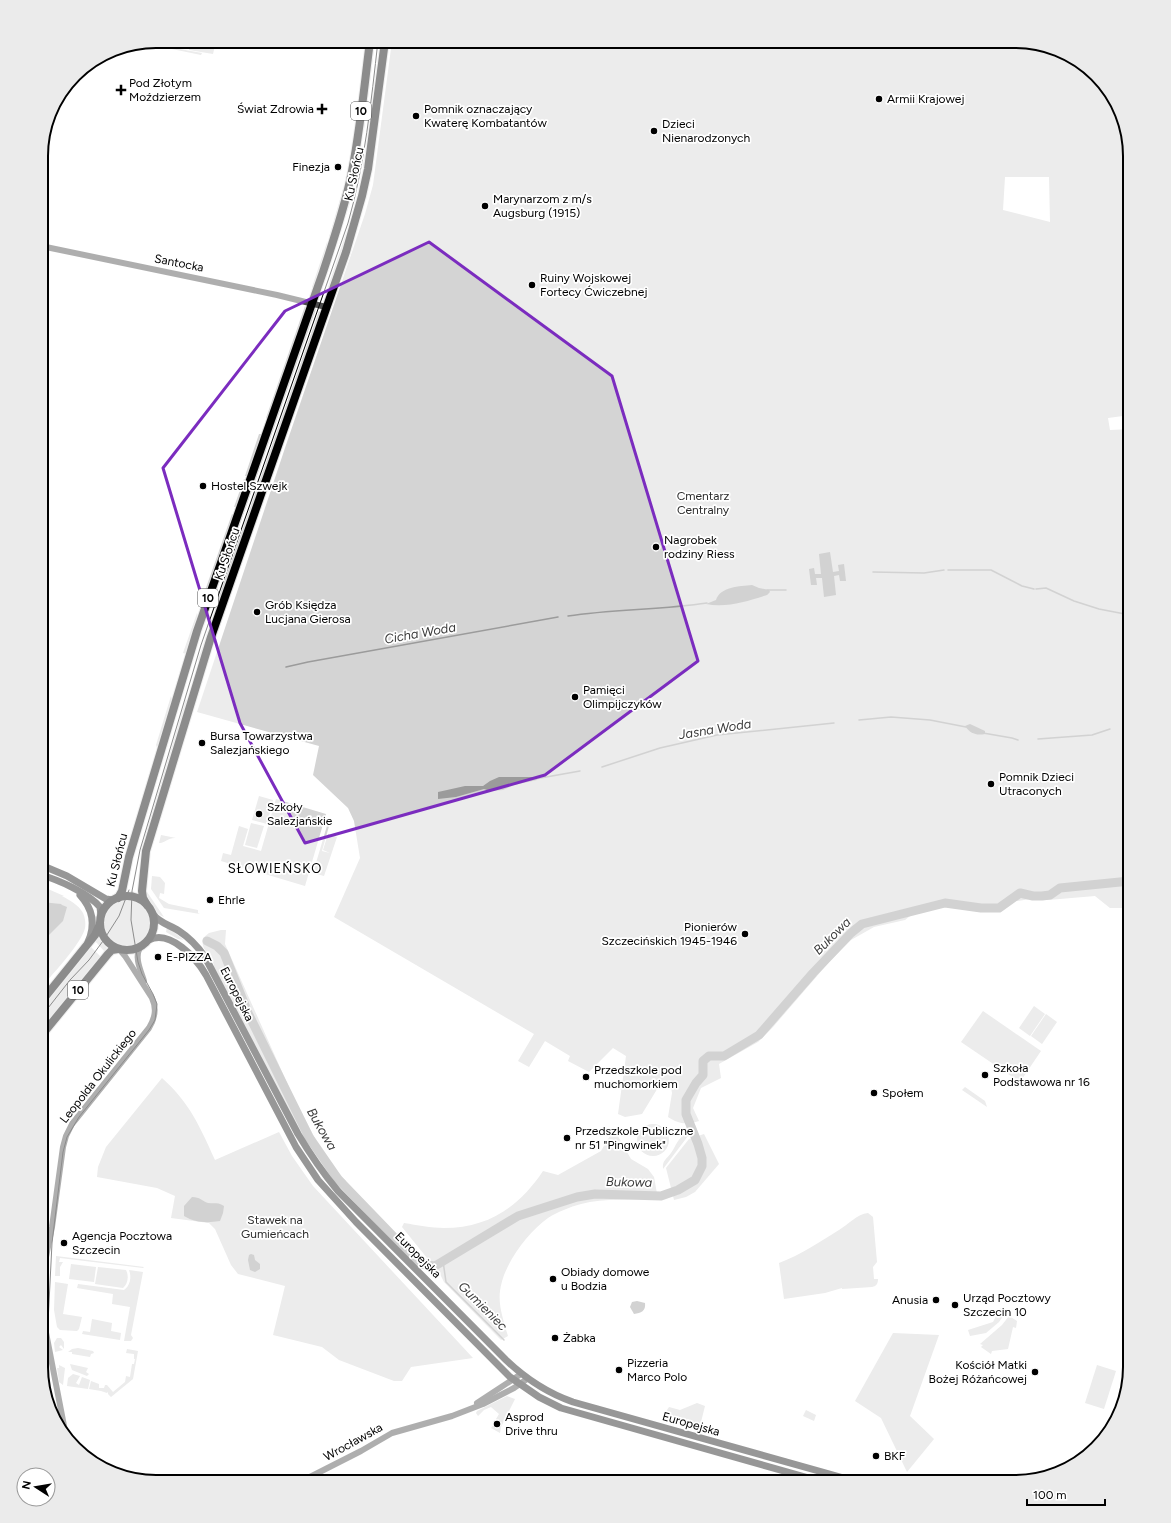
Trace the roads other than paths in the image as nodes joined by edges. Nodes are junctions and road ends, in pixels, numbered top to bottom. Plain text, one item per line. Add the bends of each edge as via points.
1 (369, 48) edge
2 (384, 48) edge
3 (48, 247) edge
4 (312, 302) junction
5 (326, 307) junction
6 (48, 868) edge
7 (48, 878) edge
8 (72, 888) junction
9 (115, 899) junction
10 (147, 905) junction
11 (153, 914) junction
12 (100, 919) junction
13 (149, 940) junction
14 (86, 946) junction
15 (140, 948) junction
16 (119, 949) junction
17 (148, 992) junction
18 (48, 993) edge
19 (48, 1027) edge
20 (48, 1247) edge
21 (48, 1343) edge
22 (524, 1376) junction
23 (513, 1379) junction
24 (520, 1385) junction
25 (470, 1409) junction
26 (63, 1423) edge
27 (314, 1475) edge
28 (798, 1475) edge
29 (833, 1475) edge

1 - 4 main road, Ku Słońcu / 10 via 350,180 333,242
2 - 5 main road, Ku Słońcu / 10 via 365,183
3 - 4 street, Santocka
4 - 5 street
4 - 9 main road, Ku Słońcu / 10 via 196,632 127,862 122,891
5 - 10 main road, Ku Słońcu / 10 via 209,642 169,773 146,856 142,891
6 - 9 main road via 106,899
7 - 8 main road
8 - 12 main road via 97,903 101,908
8 - 14 main road via 86,902 92,916 92,931
9 - 10 main road via 133,897
9 - 12 main road, 10 via 105,907
10 - 11 main road, 10
11 - 13 main road via 154,927
11 - 22 main road, Europejska via 159,921 188,938 205,957 298,1134 328,1179
12 - 14 main road, 10 via 97,933
12 - 16 main road via 100,930 105,939
13 - 15 main road
13 - 23 main road, Europejska via 164,938 183,949 206,975 296,1147 318,1180 356,1222
14 - 18 main road, 10
15 - 16 main road via 130,951
15 - 17 street, Leopolda Okulickiego via 137,958
16 - 17 street, Leopolda Okulickiego
16 - 19 main road, 10 via 108,954
17 - 20 street, Leopolda Okulickiego via 155,1008 151,1024 75,1120 66,1136
21 - 26 street, Leopolda Okulickiego
22 - 23 street
22 - 24 street
22 - 29 main road, Europejska via 547,1391 573,1402
23 - 24 main road, Europejska
23 - 25 street
24 - 25 street
24 - 28 main road, Europejska via 545,1401 566,1409
25 - 27 street, Wrocławska via 392,1433

